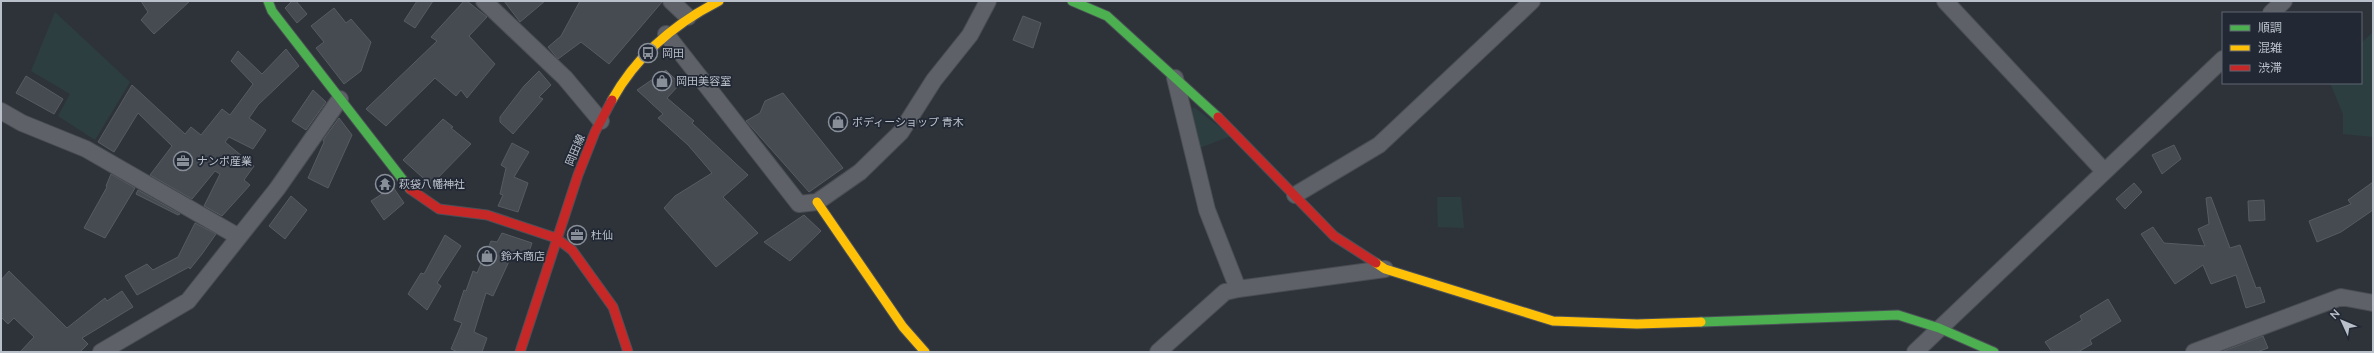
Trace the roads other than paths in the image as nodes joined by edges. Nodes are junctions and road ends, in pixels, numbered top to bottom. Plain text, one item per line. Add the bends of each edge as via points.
1 (268, 1) edge
2 (484, 1) edge
3 (671, 1) edge
4 (719, 1) edge
5 (988, 1) edge
6 (1072, 1) edge
7 (1532, 1) edge
8 (1945, 1) edge
9 (2284, 1) edge
10 (2272, 12) edge
11 (688, 17) junction
12 (666, 34) junction
13 (2222, 59) edge
14 (1175, 78) junction
15 (340, 98) junction
16 (1, 111) edge
17 (601, 120) junction
18 (2104, 171) junction
19 (1295, 195) junction
20 (817, 202) junction
21 (238, 237) junction
22 (556, 238) junction
23 (1385, 269) junction
24 (1238, 290) junction
25 (2373, 303) edge
26 (1939, 328) junction
27 (101, 352) edge
28 (520, 352) edge
29 (628, 352) edge
30 (925, 352) edge
31 (1158, 352) edge
32 (1915, 352) edge
33 (1994, 352) edge
34 (2194, 352) edge

1 - 15 street via 272,11
2 - 17 street via 565,78
3 - 11 street
4 - 11 street, 岡田線
5 - 20 street via 970,35 934,80 901,132 860,172
6 - 14 street via 1107,16
7 - 19 street via 1379,144
8 - 18 street
9 - 10 street
11 - 12 street, 岡田線
12 - 17 street, 岡田線 via 628,76
12 - 20 street via 799,204
13 - 18 street
14 - 19 street via 1233,131
14 - 24 street via 1208,210
15 - 21 street via 277,189
15 - 22 street via 412,192 439,209 488,215
16 - 21 street via 22,123 86,149
17 - 22 street, 岡田線 via 580,168
18 - 26 street
19 - 23 street via 1334,236
20 - 30 street via 903,327
21 - 27 street via 188,301
22 - 28 street, 岡田線
22 - 29 street via 572,250 613,307
23 - 24 street
23 - 26 street via 1553,320 1637,324 1898,315
24 - 31 street via 1225,292
25 - 34 street via 2341,297
26 - 32 street
26 - 33 street

